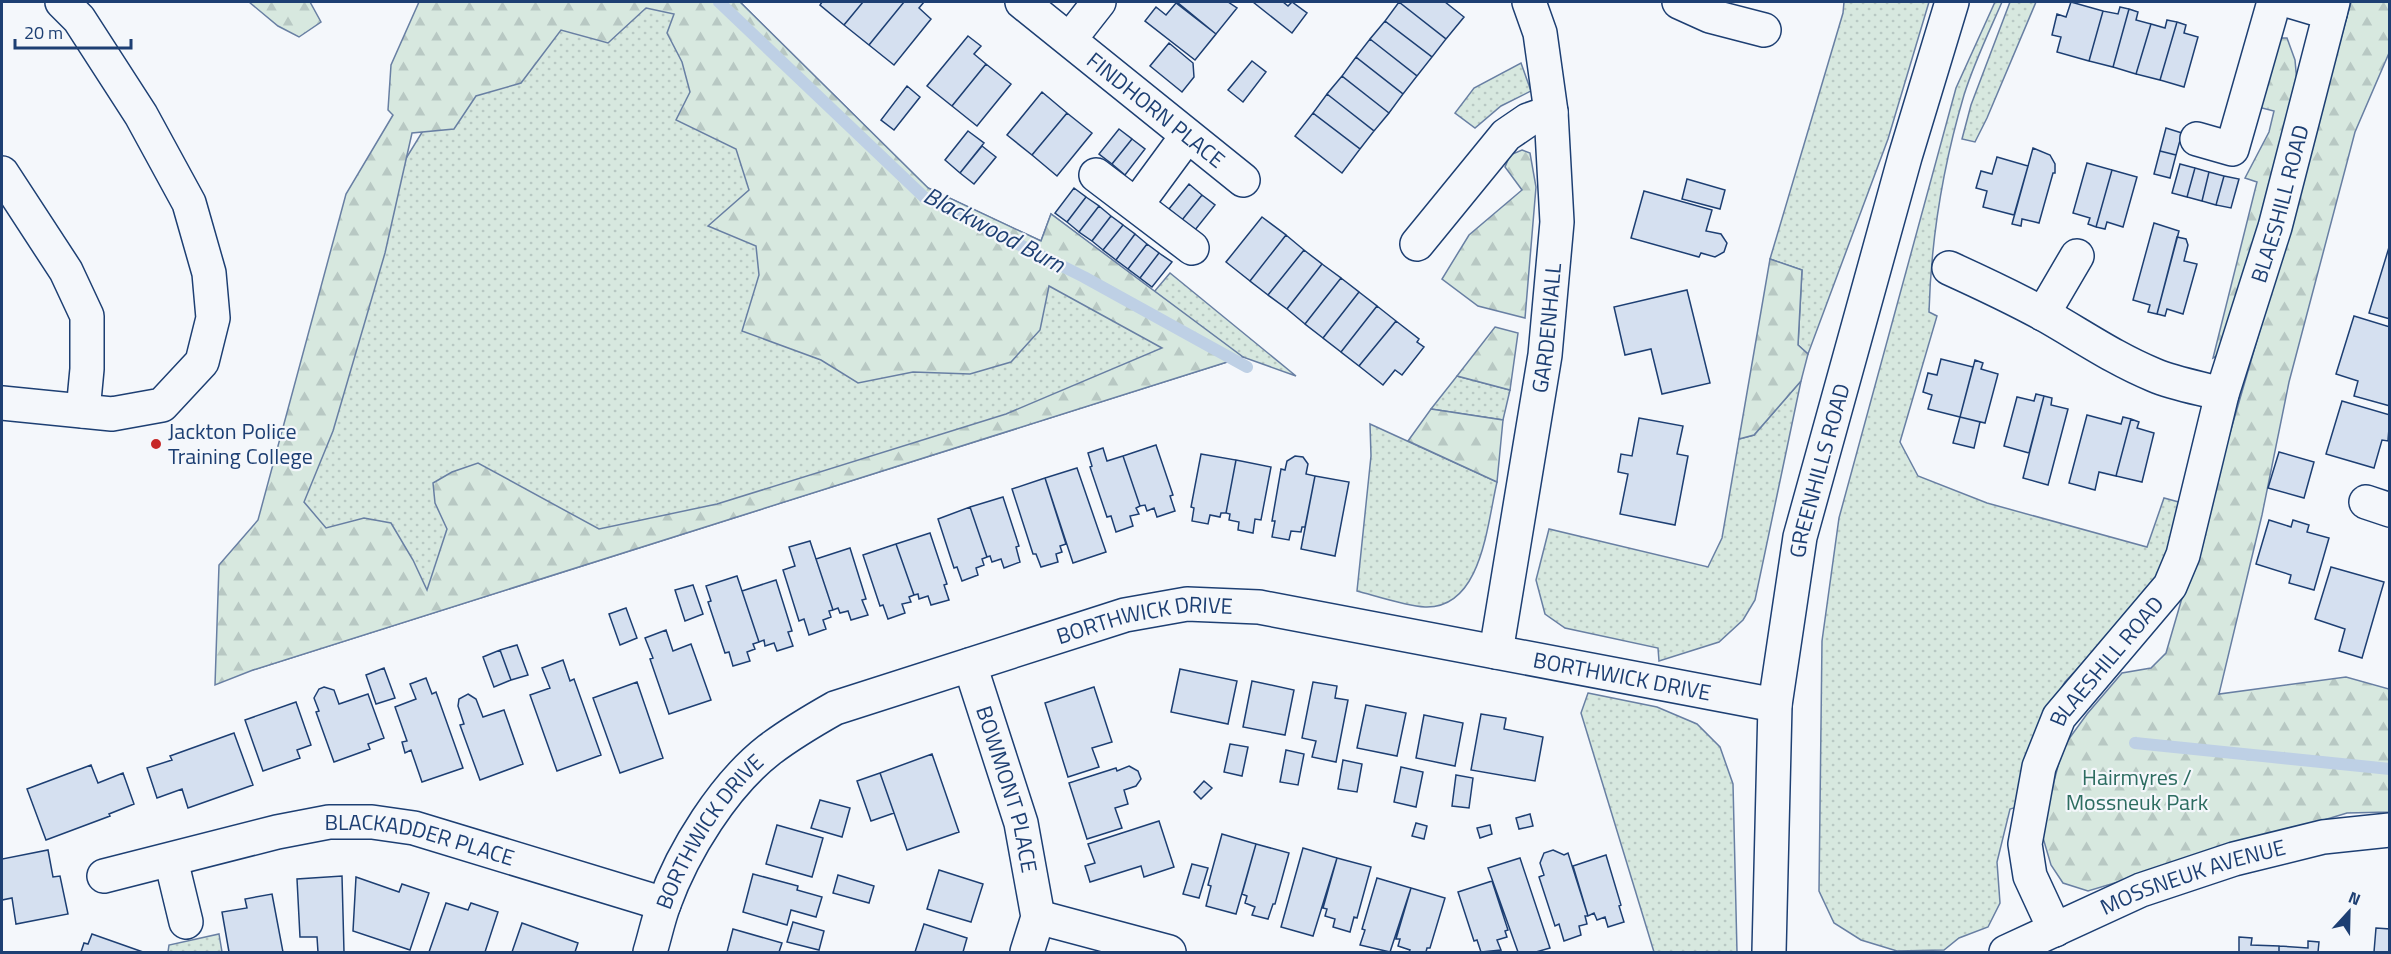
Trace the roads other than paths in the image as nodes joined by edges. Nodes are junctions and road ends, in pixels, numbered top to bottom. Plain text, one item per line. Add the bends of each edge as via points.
1 (62, 2) edge
2 (1022, 2) edge
3 (1099, 2) edge
4 (1529, 2) edge
5 (1679, 2) edge
6 (1952, 2) edge
7 (2274, 2) edge
8 (2293, 2) edge
9 (2331, 7) edge
10 (1764, 30) dead end
11 (1070, 39) junction
12 (1551, 112) junction
13 (1187, 136) junction
14 (2197, 139) dead end
15 (2, 173) edge
16 (1096, 175) dead end
17 (1243, 180) dead end
18 (1137, 204) junction
19 (1417, 244) dead end
20 (1192, 248) dead end
21 (2078, 256) dead end
22 (1949, 268) dead end
23 (2043, 314) junction
24 (2222, 394) junction
25 (2, 403) edge
26 (83, 411) junction
27 (1496, 652) junction
28 (970, 665) junction
29 (1775, 705) junction
30 (2390, 830) edge
31 (171, 860) junction
32 (104, 876) dead end
33 (664, 904) junction
34 (1038, 917) junction
35 (186, 922) dead end
36 (2055, 930) junction
37 (650, 952) edge
38 (1027, 952) edge
39 (1169, 952) edge
40 (1769, 952) edge
41 (2006, 952) edge

1 - 26 street via 79,19 141,115 189,203 209,273 213,318 202,362 162,405 112,414
2 - 11 street, FINDHORN PLACE
3 - 11 street, FINDHORN PLACE
4 - 12 street, GARDENHALL via 1540,33
5 - 10 street via 1710,16
6 - 29 street, GREENHILLS ROAD via 1800,537
7 - 14 street via 2232,149
8 - 9 street, BLAESHILL ROAD
9 - 24 street, BLAESHILL ROAD via 2276,227
11 - 13 street, FINDHORN PLACE
12 - 19 street via 1528,120 1506,135
12 - 27 street, GARDENHALL via 1557,222 1545,355
13 - 17 street, FINDHORN PLACE
13 - 18 street
15 - 26 street via 66,271 87,316
16 - 18 street
18 - 20 street
21 - 23 street
22 - 23 street
23 - 24 street via 2136,368
24 - 36 street, BLAESHILL ROAD via 2186,545 2170,586 2059,717 2039,767 2025,844 2030,876
25 - 26 street
27 - 28 street, BORTHWICK DRIVE via 1258,607 1187,604 1125,615
27 - 29 street, BORTHWICK DRIVE
28 - 33 street, BORTHWICK DRIVE via 835,708 767,751 714,811 682,863
28 - 34 street, BOWMONT PLACE via 1021,823
29 - 40 street, GREENHILLS ROAD
30 - 36 street, MOSSNEUK AVENUE via 2323,837 2234,859 2141,890
31 - 32 street, BLACKADDER PLACE
31 - 33 street, BLACKADDER PLACE via 329,822 372,822 414,828
31 - 35 street
33 - 37 street, BORTHWICK DRIVE
34 - 38 street, BOWMONT PLACE
34 - 39 street
36 - 41 street, MOSSNEUK AVENUE

